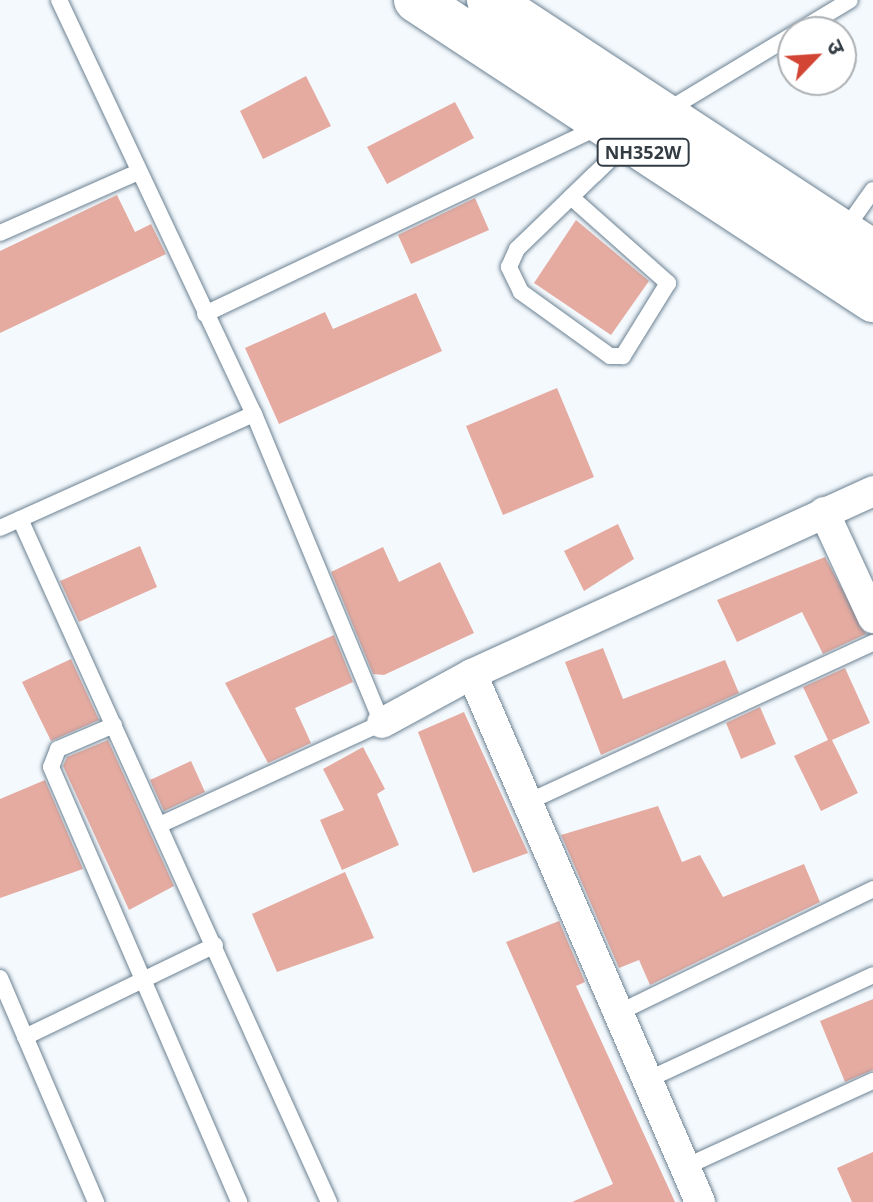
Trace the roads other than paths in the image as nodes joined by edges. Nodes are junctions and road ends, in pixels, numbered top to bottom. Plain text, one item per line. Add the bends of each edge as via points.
1 (59, 0) edge
2 (416, 0) edge
3 (489, 0) edge
4 (850, 0) edge
5 (662, 113) junction
6 (622, 138) junction
7 (136, 173) junction
8 (873, 190) edge
9 (571, 197) junction
10 (0, 233) edge
11 (847, 251) edge
12 (873, 300) edge
13 (205, 314) junction
14 (254, 414) junction
15 (873, 491) edge
16 (824, 512) junction
17 (20, 519) junction
18 (0, 528) edge
19 (873, 618) edge
20 (873, 643) edge
21 (472, 674) junction
22 (382, 723) junction
23 (114, 725) junction
24 (526, 803) junction
25 (161, 824) junction
26 (873, 889) edge
27 (215, 945) junction
28 (873, 975) edge
29 (0, 978) edge
30 (147, 978) junction
31 (618, 1013) junction
32 (25, 1037) junction
33 (647, 1080) junction
34 (873, 1081) edge
35 (685, 1167) junction
36 (96, 1202) edge
37 (239, 1202) edge
38 (329, 1202) edge
39 (700, 1202) edge

1 - 7 lane
2 - 6 highway, NH352W
3 - 5 highway, NH352W
4 - 5 lane
5 - 6 lane
5 - 11 highway, NH352W
6 - 9 lane
6 - 11 highway, NH352W
6 - 13 lane
7 - 10 lane
7 - 13 lane
8 - 11 lane
9 - 9 lane via 517,249 512,279 617,357 668,283
11 - 12 highway, NH352W
13 - 14 lane
14 - 17 lane
14 - 22 lane
15 - 16 street
16 - 19 street
16 - 21 street
17 - 18 lane
17 - 23 lane
20 - 24 lane
21 - 22 street
21 - 24 street
22 - 25 lane
23 - 25 lane
23 - 30 lane via 58,749 51,767
24 - 31 street
25 - 27 lane
26 - 31 lane
27 - 30 lane
27 - 38 lane
28 - 33 lane
29 - 32 lane
30 - 32 lane
30 - 37 lane
31 - 33 street
32 - 36 lane
33 - 35 street
34 - 35 lane
35 - 39 street

